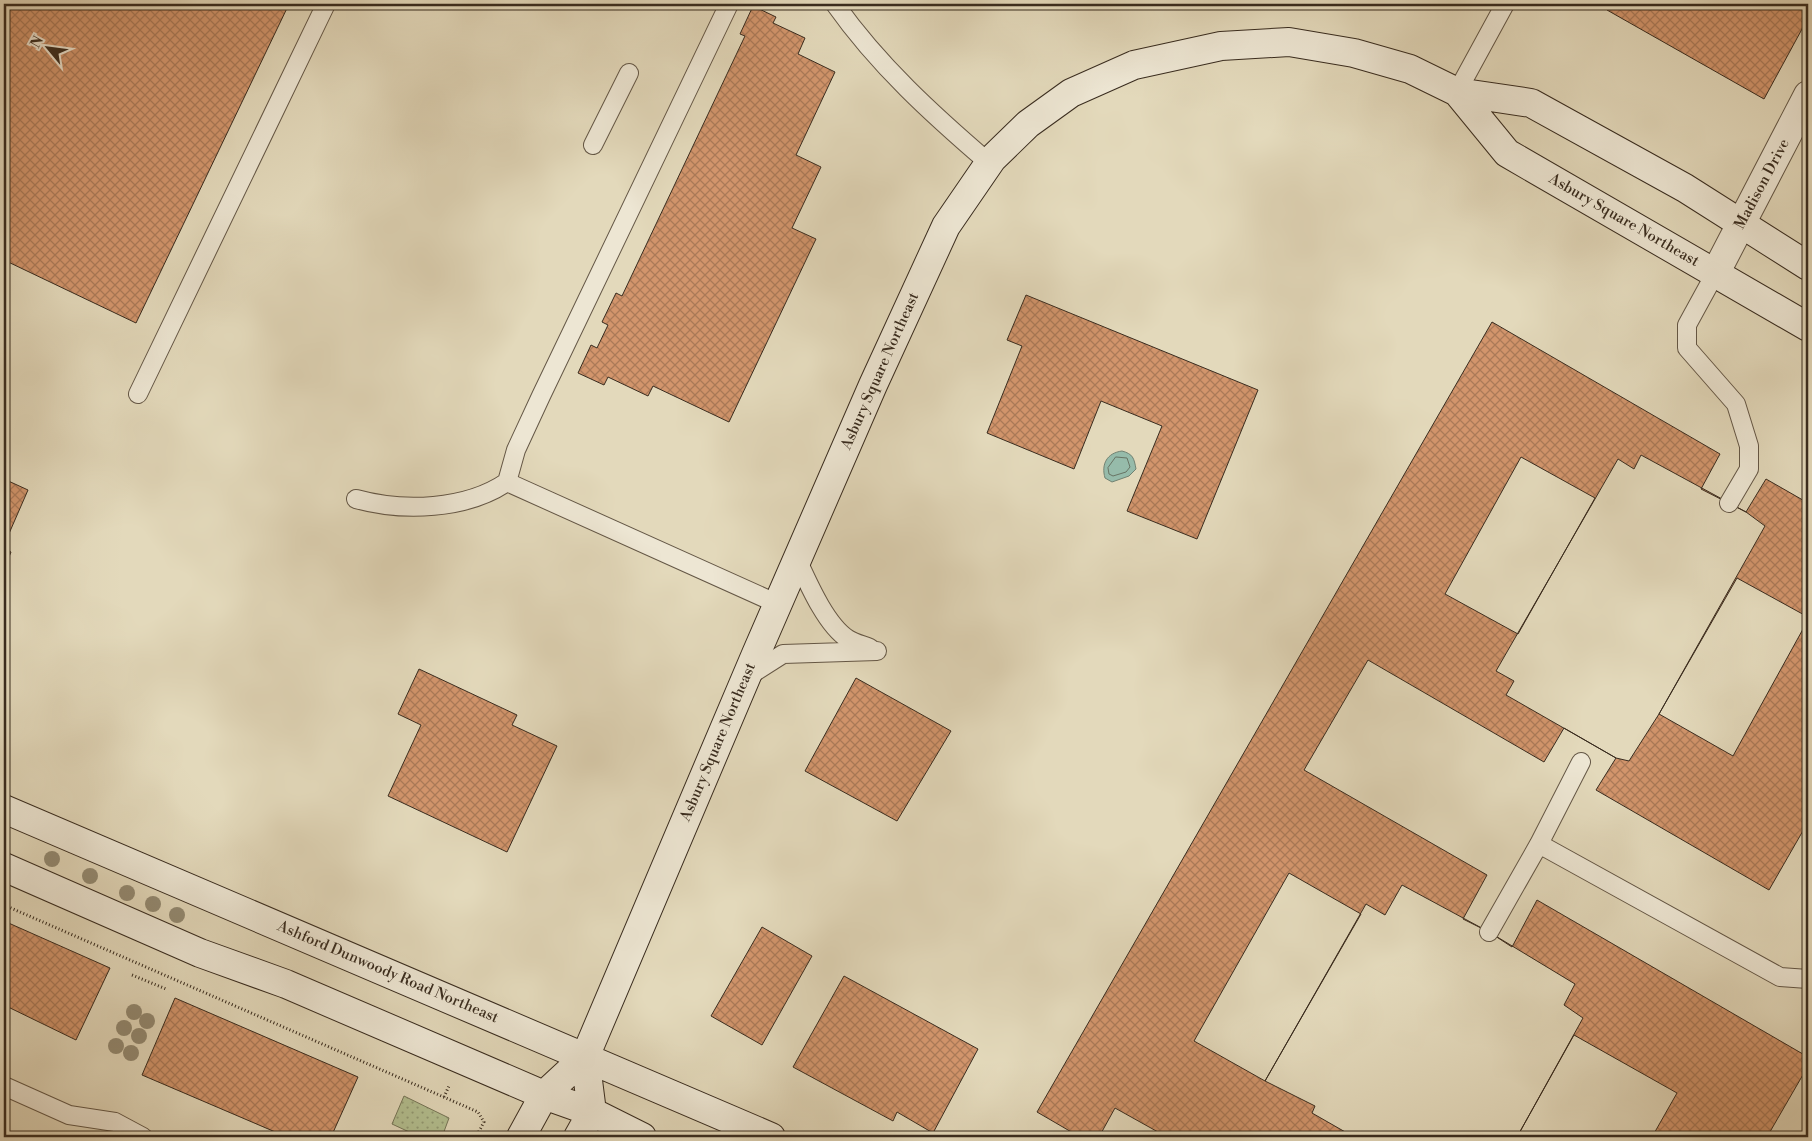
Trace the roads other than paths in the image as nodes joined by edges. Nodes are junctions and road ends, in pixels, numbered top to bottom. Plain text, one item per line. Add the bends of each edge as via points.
1 (326, 4) edge
2 (729, 4) edge
3 (835, 4) edge
4 (1505, 4) edge
5 (629, 72) dead end
6 (1457, 92) junction
7 (1808, 95) edge
8 (593, 145) dead end
9 (989, 163) junction
10 (1741, 224) junction
11 (1808, 266) edge
12 (1716, 272) junction
13 (1808, 327) edge
14 (138, 394) dead end
15 (508, 482) junction
16 (356, 499) dead end
17 (1729, 503) dead end
18 (797, 560) junction
19 (778, 604) junction
20 (746, 678) junction
21 (1581, 762) dead end
22 (4, 809) edge
23 (1540, 844) junction
24 (4, 867) edge
25 (1489, 932) dead end
26 (1808, 979) edge
27 (585, 1057) junction
28 (4, 1086) edge
29 (544, 1095) junction
30 (592, 1112) junction
31 (143, 1137) edge
32 (521, 1137) edge
33 (578, 1137) edge
34 (642, 1137) edge
35 (771, 1137) edge

1 - 14 lane
2 - 15 lane via 516,450
3 - 9 lane via 935,118
4 - 6 lane
5 - 8 lane
6 - 9 street, Asbury Square Northeast via 1410,69 1354,52 1289,42 1221,46 1134,65 1071,93 1028,124
6 - 10 street, Asbury Square Northeast via 1531,103 1677,183
6 - 12 street, Asbury Square Northeast via 1507,153
7 - 10 street, Madison Drive
9 - 18 street, Asbury Square Northeast via 946,226
10 - 11 street, Asbury Square Northeast
10 - 12 street, Madison Drive
12 - 13 street, Asbury Square Northeast
12 - 17 lane via 1687,326 1687,348 1736,404 1749,446 1749,469
15 - 16 lane via 490,493 445,505 380,506
15 - 19 lane
18 - 19 street, Asbury Square Northeast
18 - 20 lane via 835,626 848,639 877,651 783,654
19 - 20 street, Asbury Square Northeast
20 - 27 street, Asbury Square Northeast
21 - 23 lane
22 - 27 street, Ashford Dunwoody Road Northeast
23 - 25 lane
23 - 26 lane via 1773,973
24 - 29 street
27 - 29 street
27 - 30 street
27 - 35 street, Ashford Dunwoody Road Northeast
28 - 31 lane via 69,1115 115,1122
29 - 30 street
29 - 32 street
30 - 33 street
30 - 34 street

